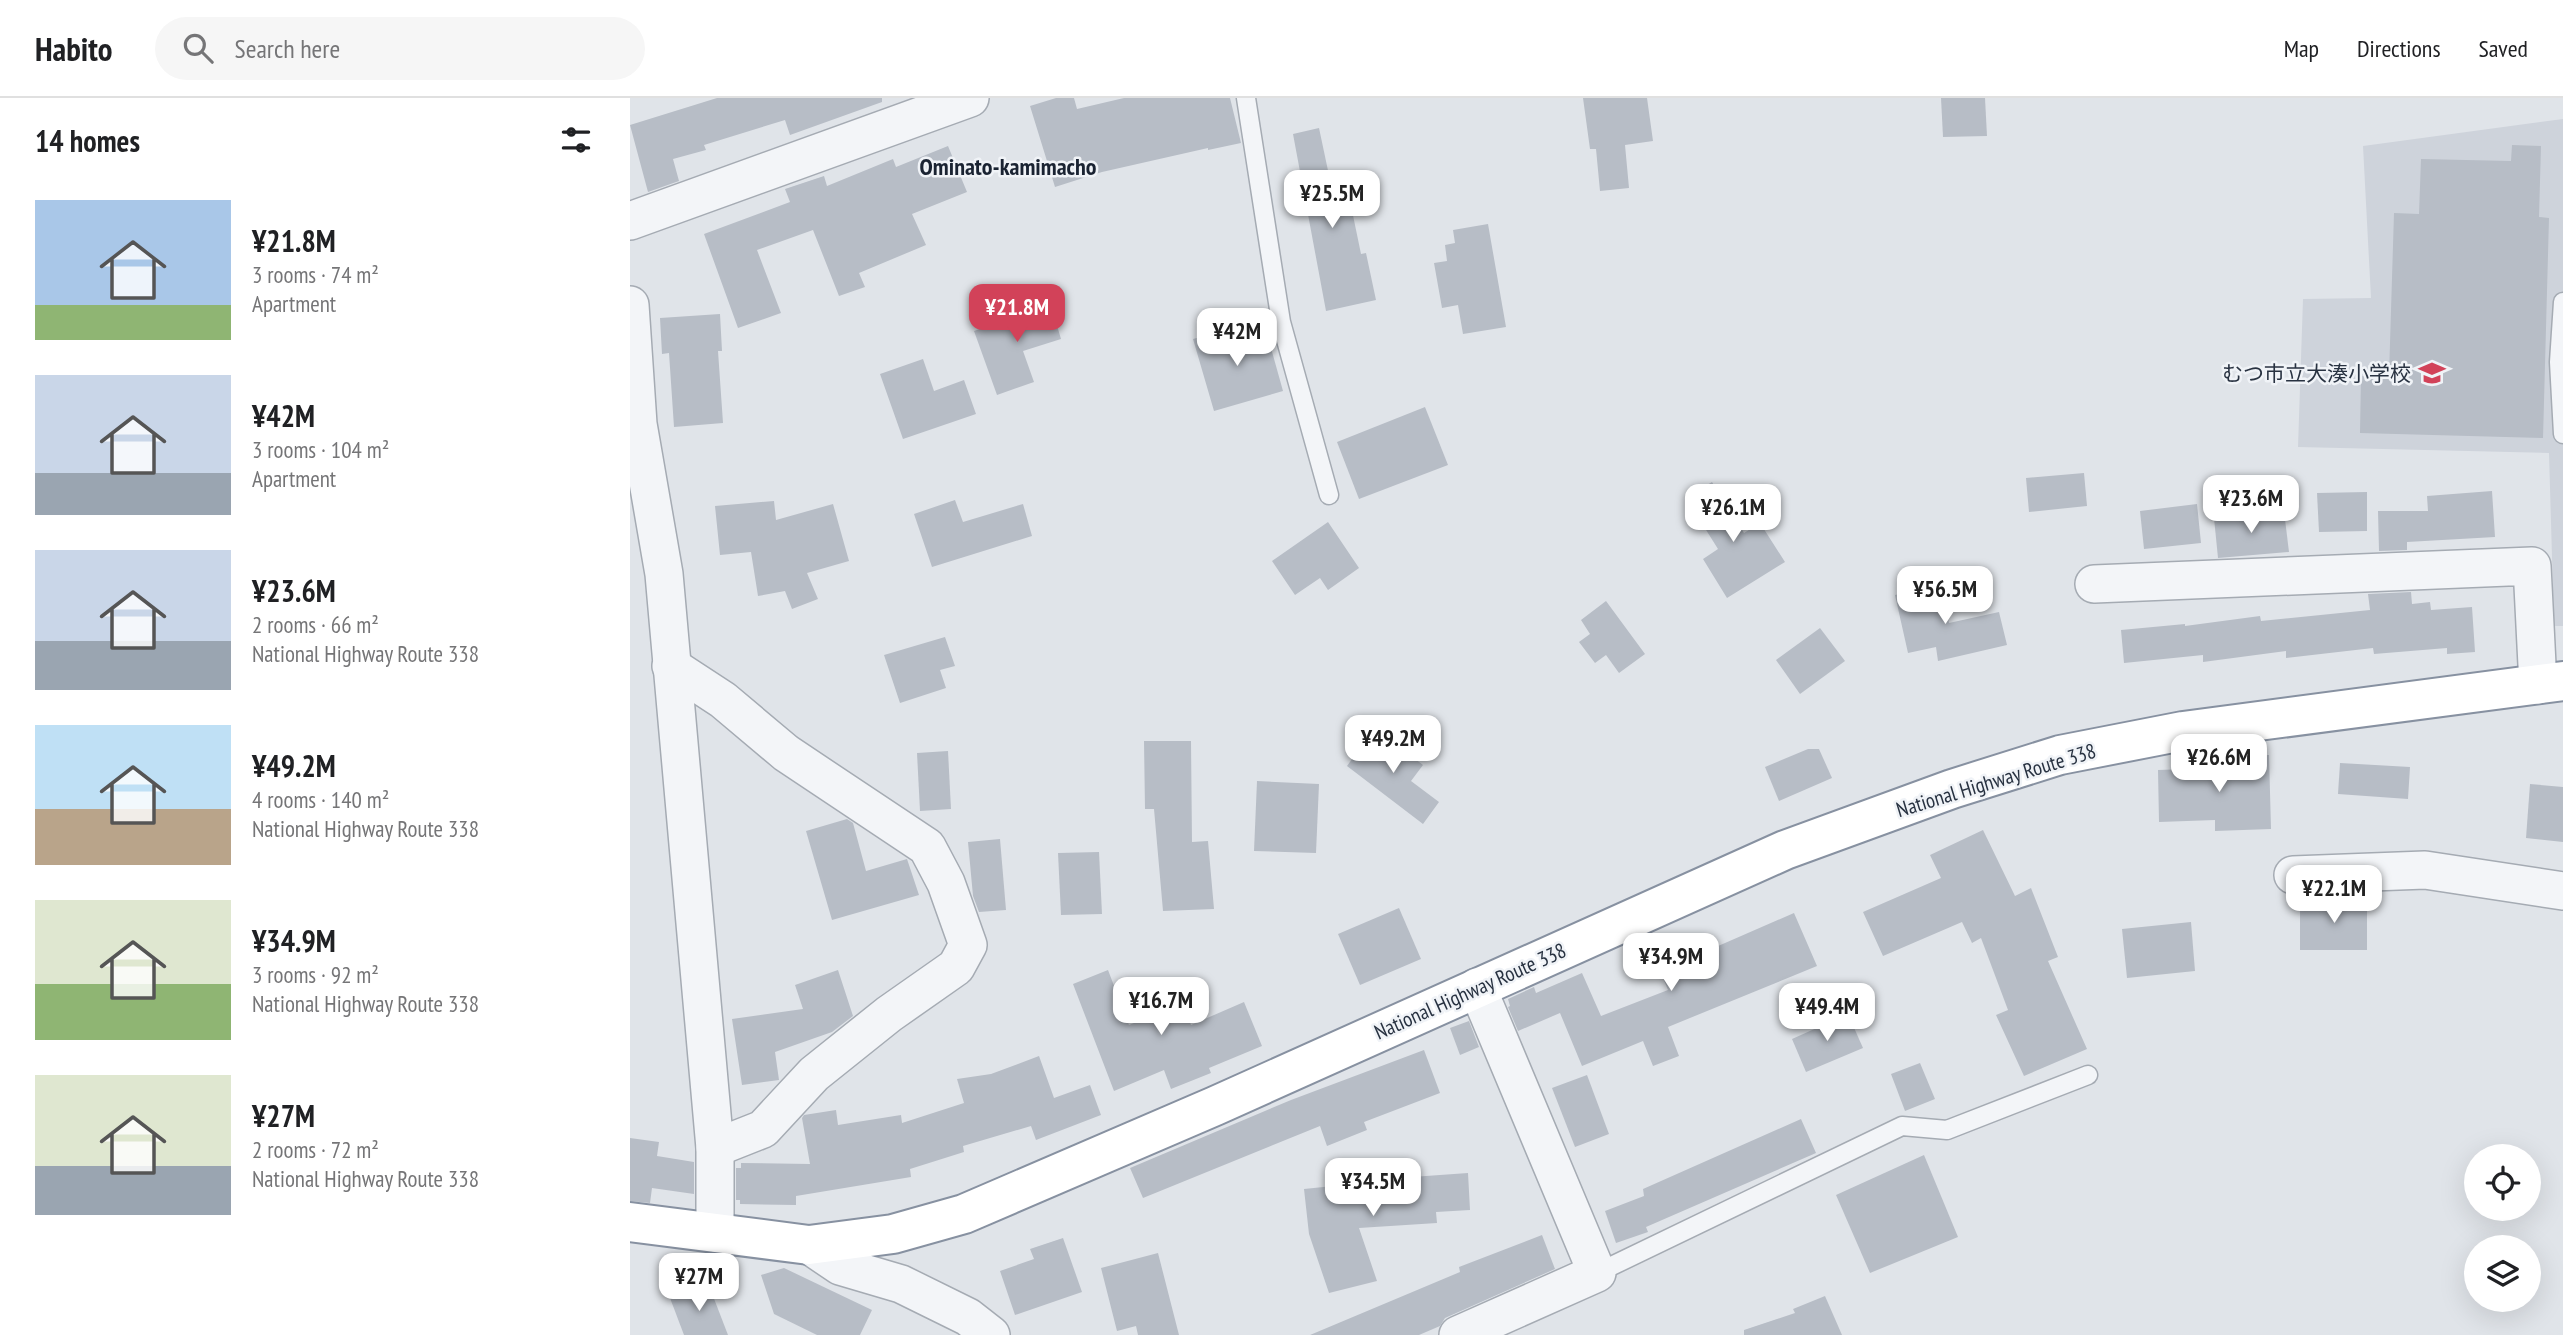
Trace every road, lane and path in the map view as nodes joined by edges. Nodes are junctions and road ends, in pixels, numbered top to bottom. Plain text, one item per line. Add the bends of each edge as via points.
1 (970, 98) edge
2 (1246, 98) edge
3 (630, 221) edge
4 (2563, 302) edge
5 (630, 305) edge
6 (2563, 434) edge
7 (1329, 495) dead end
8 (2094, 584) dead end
9 (671, 666) junction
10 (2550, 683) edge
11 (2293, 875) dead end
12 (2563, 891) edge
13 (1478, 987) junction
14 (2088, 1075) dead end
15 (715, 1148) junction
16 (630, 1222) edge
17 (715, 1233) junction
18 (809, 1245) junction
19 (1597, 1273) junction
20 (991, 1335) edge
21 (1458, 1335) edge

1 - 3 street
2 - 7 lane via 1281,323
4 - 6 lane via 2559,362
5 - 9 street via 638,424 664,574
8 - 10 street via 2532,566
9 - 15 street
9 - 15 street via 723,700 786,753 927,846 968,945 956,967 814,1074 763,1129
10 - 13 highway, National Highway Route 338 via 2183,731 2060,755 1785,850
11 - 12 street via 2425,870
13 - 18 highway, National Highway Route 338 via 964,1214 893,1234
13 - 19 street
14 - 19 lane via 1947,1130 1902,1126
15 - 17 street
16 - 17 highway, National Highway Route 338
17 - 18 highway, National Highway Route 338
18 - 20 street via 840,1266 901,1284 968,1317
19 - 21 street

